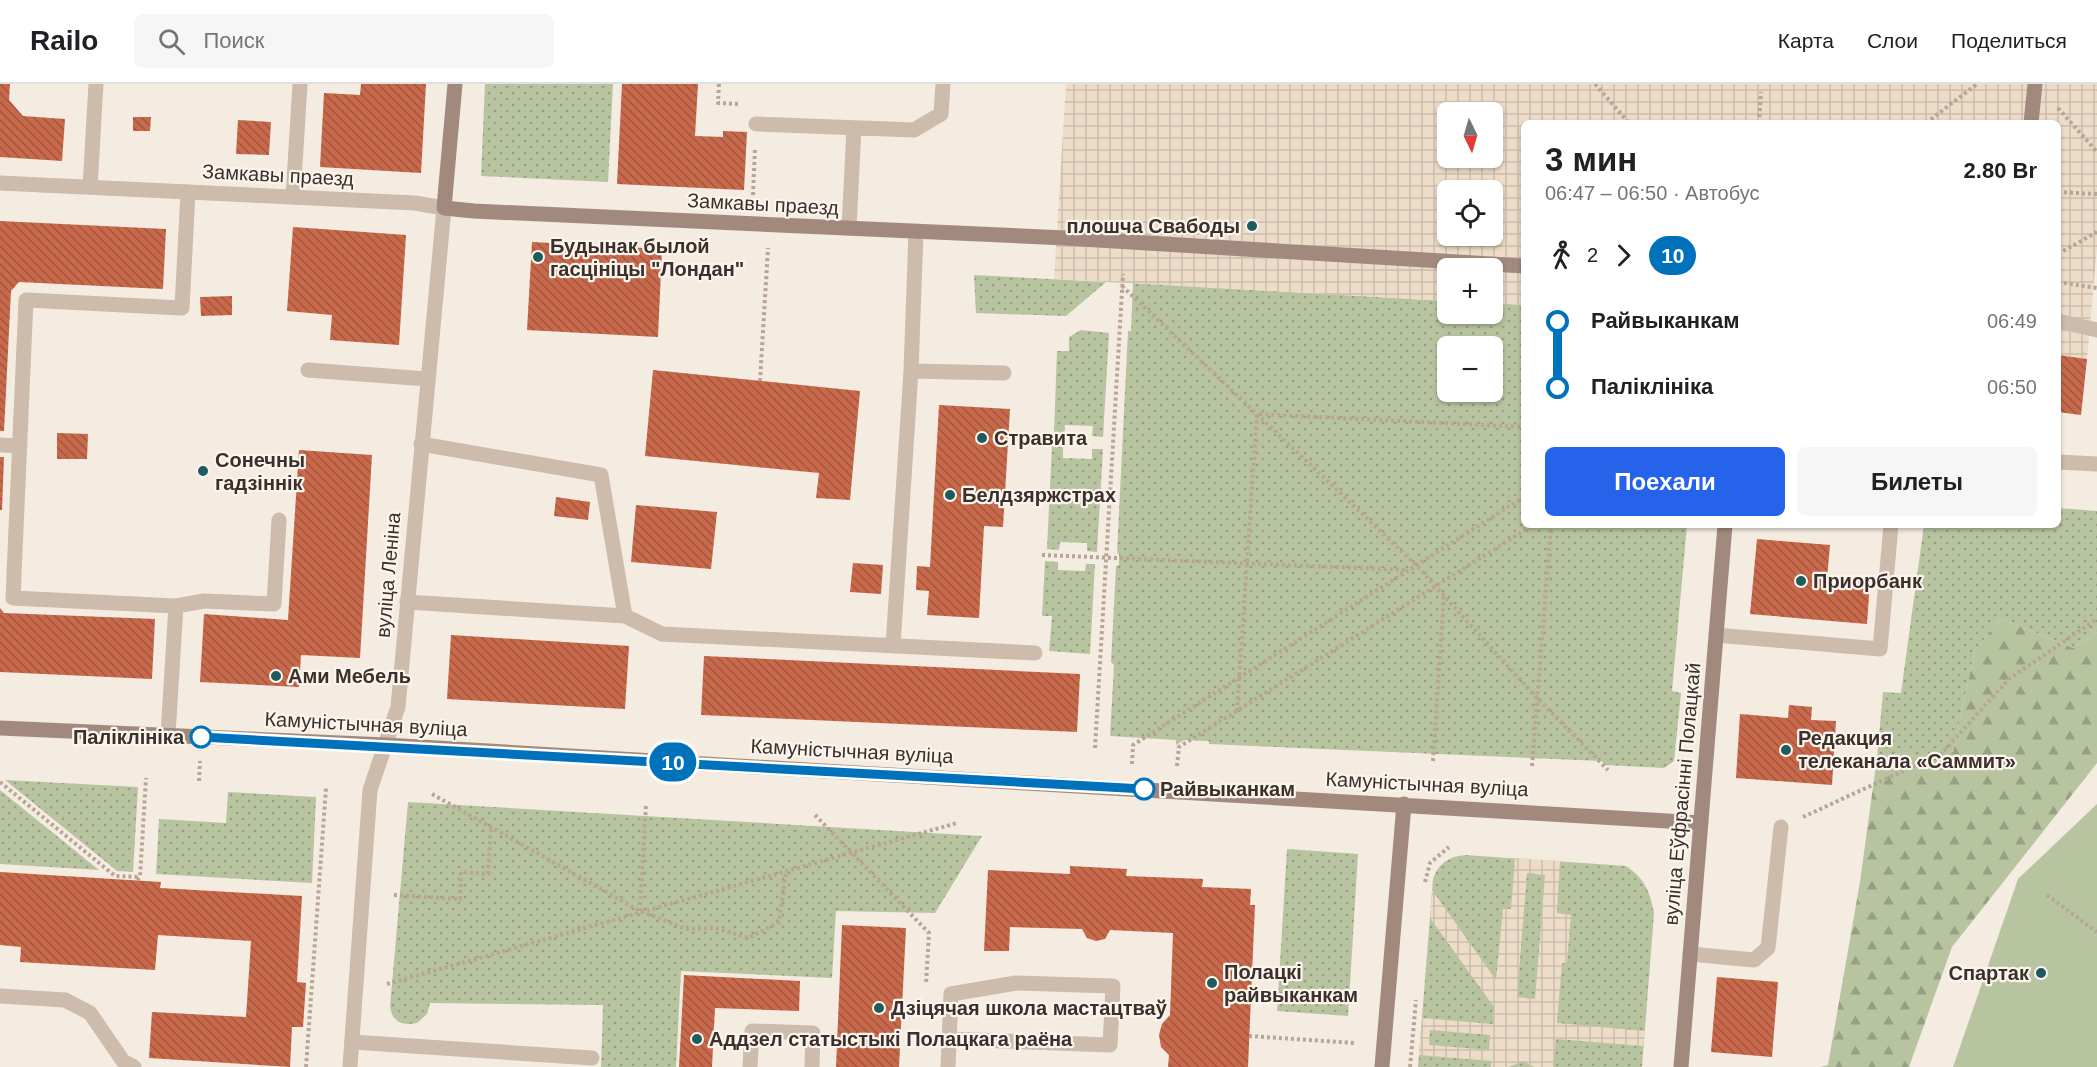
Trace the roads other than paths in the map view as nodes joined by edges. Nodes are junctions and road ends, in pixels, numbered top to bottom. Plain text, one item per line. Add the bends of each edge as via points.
1 (96, 84) edge
2 (300, 84) edge
3 (455, 84) edge
4 (943, 84) edge
5 (2035, 84) edge
6 (2031, 120) edge
7 (756, 124) dead end
8 (854, 128) junction
9 (0, 183) edge
10 (90, 187) junction
11 (188, 192) junction
12 (293, 197) junction
13 (444, 208) junction
14 (849, 228) junction
15 (916, 232) junction
16 (1521, 266) edge
17 (2061, 322) edge
18 (2097, 330) edge
19 (308, 370) dead end
20 (911, 371) junction
21 (1004, 373) dead end
22 (427, 379) junction
23 (421, 444) junction
24 (0, 445) edge
25 (20, 446) junction
26 (2061, 462) edge
27 (2097, 464) edge
28 (279, 520) dead end
29 (1725, 528) edge
30 (1891, 528) edge
31 (407, 602) junction
32 (176, 606) junction
33 (625, 616) junction
34 (1716, 635) junction
35 (893, 646) junction
36 (1035, 653) dead end
37 (0, 728) edge
38 (168, 735) junction
39 (386, 745) junction
40 (1404, 804) junction
41 (1701, 823) junction
42 (1781, 827) road end
43 (1690, 954) junction
44 (0, 996) edge
45 (949, 1039) junction
46 (352, 1042) junction
47 (592, 1058) dead end
48 (134, 1067) edge
49 (350, 1067) edge
50 (750, 1067) edge
51 (812, 1067) edge
52 (948, 1067) edge
53 (1382, 1067) edge
54 (1681, 1067) edge

1 - 10 street
2 - 12 street
3 - 13 main road, вуліца Леніна
4 - 8 street via 941,114 914,130
5 - 6 main road
7 - 8 street
8 - 14 street
9 - 10 street, Замкавы праезд
10 - 11 street, Замкавы праезд
11 - 12 street, Замкавы праезд
11 - 25 street via 182,308 26,300
12 - 13 street, Замкавы праезд
13 - 14 main road, Замкавы праезд
13 - 22 street, вуліца Леніна
14 - 15 main road, Замкавы праезд
15 - 16 main road, Замкавы праезд
15 - 20 street
17 - 18 street
19 - 22 street
20 - 21 street
20 - 35 street
22 - 23 street, вуліца Леніна
23 - 31 street, вуліца Леніна
23 - 33 street via 601,475
24 - 25 street
25 - 32 street via 13,598
26 - 27 street
28 - 32 street via 274,604 204,601
29 - 34 main road, вуліца Еўфрасінні Полацкай
30 - 34 street via 1880,649
31 - 33 street
31 - 39 street, вуліца Леніна via 398,707
32 - 38 street
33 - 35 street via 662,634
34 - 41 main road, вуліца Еўфрасінні Полацкай
35 - 36 street
37 - 38 main road, Камуністычная вуліца
38 - 39 main road, Камуністычная вуліца
39 - 40 main road, Камуністычная вуліца
39 - 46 street, вуліца Леніна via 370,790
40 - 41 main road, Камуністычная вуліца
40 - 53 main road
41 - 43 main road, вуліца Еўфрасінні Полацкай
42 - 43 street via 1768,948 1754,960
43 - 54 main road, вуліца Еўфрасінні Полацкай
44 - 48 street via 65,1000 90,1013 123,1061
45 - 45 street via 1110,1046 1113,986 1016,983 951,994
45 - 52 street
46 - 47 street
46 - 49 street, вуліца Леніна
50 - 51 street via 752,1031 813,1033

